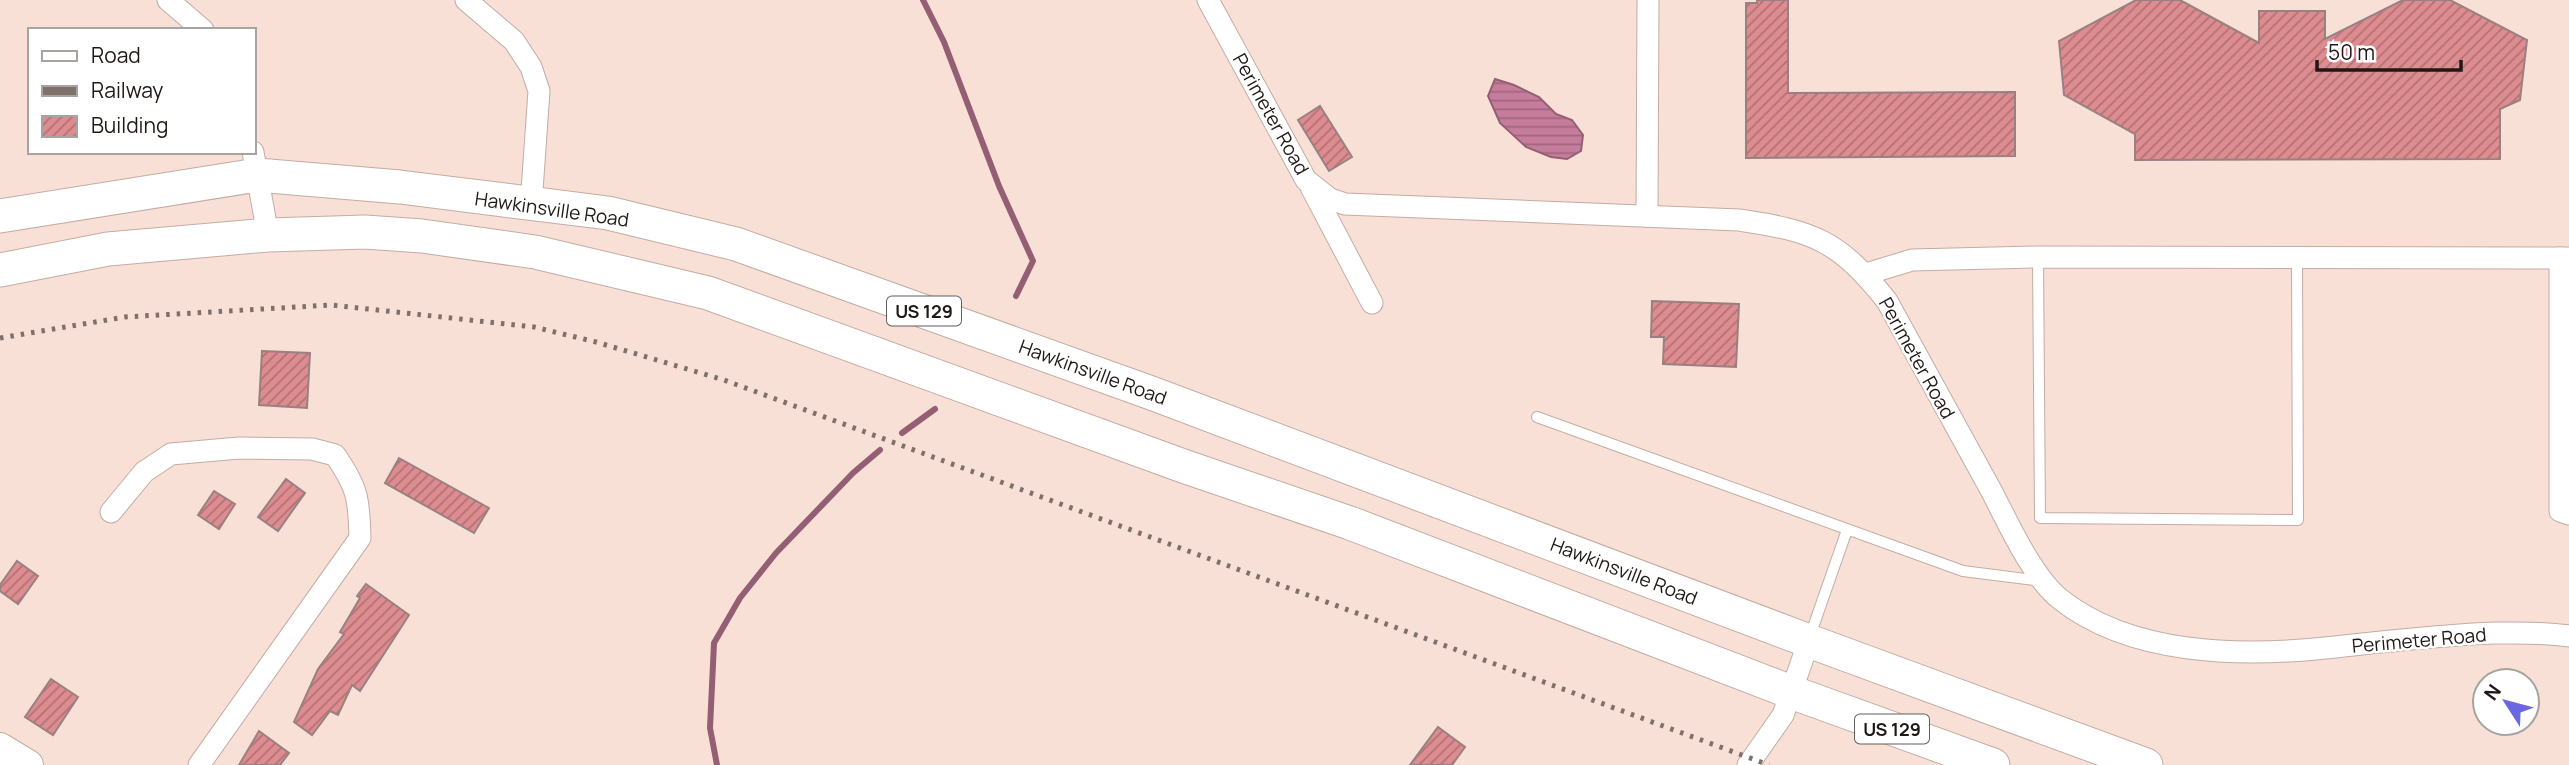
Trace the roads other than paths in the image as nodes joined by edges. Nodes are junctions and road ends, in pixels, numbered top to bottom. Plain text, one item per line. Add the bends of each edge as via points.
1 (168, 0) edge
2 (466, 0) edge
3 (1208, 0) edge
4 (1648, 0) edge
5 (201, 28) edge
6 (255, 164) edge
7 (1306, 180) junction
8 (531, 205) junction
9 (0, 216) edge
10 (1647, 216) junction
11 (268, 234) junction
12 (2038, 257) junction
13 (2297, 258) junction
14 (2564, 258) edge
15 (0, 270) edge
16 (1866, 274) junction
17 (1373, 303) dead end
18 (1536, 417) dead end
19 (111, 512) dead end
20 (2569, 514) edge
21 (1847, 530) junction
22 (2045, 581) junction
23 (2569, 636) edge
24 (1809, 641) junction
25 (1791, 692) junction
26 (0, 748) edge
27 (28, 765) edge
28 (199, 765) edge
29 (1748, 765) edge
30 (1993, 765) edge
31 (2146, 765) edge

1 - 5 street
2 - 8 street via 514,41 531,67 539,91
3 - 7 street, Perimeter Road
4 - 10 street
6 - 8 main road, Hawkinsville Road / US 129
6 - 9 main road, Hawkinsville Road / US 129
6 - 11 street
7 - 10 street, Perimeter Road via 1330,199 1345,204
7 - 17 street
8 - 24 main road, Hawkinsville Road / US 129 via 608,213 736,244 1154,394
10 - 16 street, Perimeter Road via 1740,220 1803,232 1840,252
11 - 15 main road, US 129 via 108,249
11 - 25 main road, US 129 via 365,232 479,243 708,293 1350,523
12 - 13 street
12 - 13 lane via 2040,518 2285,520 2298,520
12 - 16 street via 1912,260
13 - 14 street
14 - 20 street via 2560,511
16 - 22 street, Perimeter Road via 1888,301 2023,550
18 - 21 lane
19 - 28 street via 144,472 171,454 200,450 312,449 335,455 359,500 360,538
21 - 22 lane via 1963,571
21 - 24 lane
22 - 23 street, Perimeter Road via 2087,618 2115,631 2200,649 2299,651 2434,636
24 - 25 street
24 - 31 main road, Hawkinsville Road / US 129
25 - 29 street via 1783,715
25 - 30 main road, US 129
26 - 27 main road

